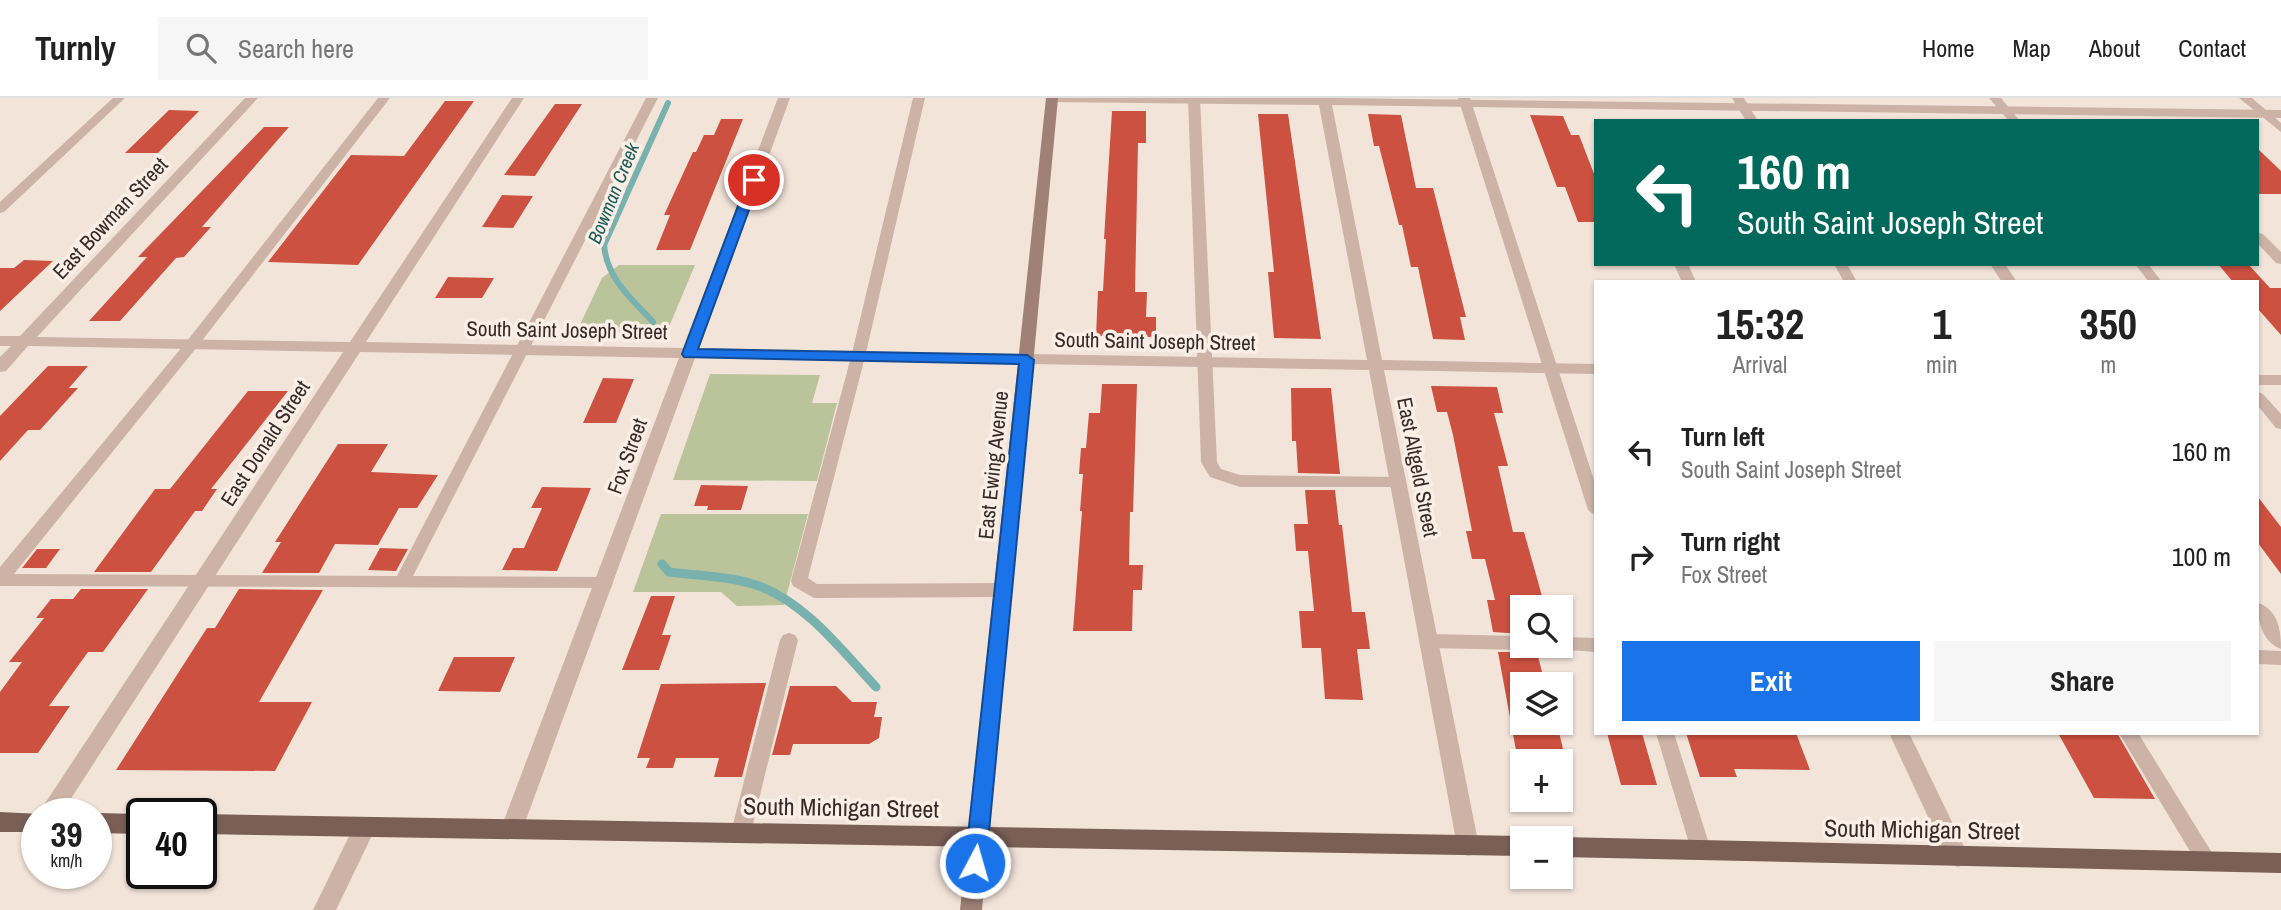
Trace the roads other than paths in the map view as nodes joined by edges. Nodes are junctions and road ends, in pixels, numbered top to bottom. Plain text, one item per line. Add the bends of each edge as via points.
1 (119, 98) edge
2 (251, 98) edge
3 (384, 98) edge
4 (518, 98) edge
5 (652, 98) edge
6 (784, 98) edge
7 (919, 98) edge
8 (1052, 98) edge
9 (1995, 98) edge
10 (2116, 98) edge
11 (2245, 98) edge
12 (1194, 99) edge
13 (1324, 100) edge
14 (1465, 101) edge
15 (1602, 102) edge
16 (1741, 102) edge
17 (1875, 103) edge
18 (2006, 110) junction
19 (2263, 114) junction
20 (2281, 114) edge
21 (2134, 116) edge
22 (1610, 119) edge
23 (1751, 119) edge
24 (1887, 119) edge
25 (2013, 119) edge
26 (2281, 129) edge
27 (0, 209) edge
28 (2259, 238) edge
29 (2281, 260) edge
30 (2143, 266) edge
31 (2154, 280) edge
32 (0, 341) edge
33 (24, 341) junction
34 (192, 344) junction
35 (355, 347) junction
36 (524, 350) junction
37 (689, 354) junction
38 (858, 357) junction
39 (1027, 360) junction
40 (1204, 363) junction
41 (1376, 365) junction
42 (0, 367) edge
43 (1551, 368) junction
44 (1594, 369) edge
45 (2259, 380) edge
46 (2281, 380) edge
47 (2259, 398) edge
48 (2281, 424) edge
49 (1398, 483) junction
50 (1594, 504) edge
51 (0, 579) edge
52 (402, 581) junction
53 (201, 582) junction
54 (605, 583) junction
55 (1003, 590) junction
56 (2259, 611) edge
57 (789, 640) dead end
58 (1429, 641) junction
59 (2281, 641) edge
60 (1510, 643) edge
61 (1573, 644) edge
62 (1594, 645) edge
63 (2259, 657) edge
64 (2281, 658) edge
65 (1666, 735) edge
66 (1900, 735) edge
67 (2129, 735) edge
68 (59, 798) edge
69 (0, 822) edge
70 (21, 822) edge
71 (217, 824) edge
72 (365, 827) junction
73 (512, 828) junction
74 (741, 832) junction
75 (978, 836) junction
76 (1468, 846) junction
77 (1510, 846) edge
78 (1573, 847) edge
79 (1701, 850) junction
80 (1958, 857) junction
81 (2207, 862) junction
82 (2281, 863) edge
83 (324, 910) edge
84 (971, 910) edge

1 - 27 lane
2 - 33 street, East Bowman Street
3 - 34 lane
4 - 35 street, East Donald Street
5 - 36 lane
6 - 37 street, Fox Street
7 - 38 lane
8 - 12 street
8 - 39 street, East Ewing Avenue
9 - 18 lane
10 - 21 street
11 - 19 lane
12 - 13 street
12 - 40 lane
13 - 14 street
13 - 41 street, East Altgeld Street
14 - 15 street
14 - 43 lane
15 - 16 street
15 - 22 street
16 - 17 street
16 - 23 lane
17 - 18 street
17 - 24 street
18 - 21 street
18 - 25 lane
19 - 20 street
19 - 21 street
19 - 26 lane
28 - 29 street
30 - 31 lane
32 - 33 street, South Saint Joseph Street
33 - 34 street, South Saint Joseph Street
33 - 42 street, East Bowman Street
34 - 35 street, South Saint Joseph Street
34 - 51 lane
35 - 36 street, South Saint Joseph Street
35 - 53 street, East Donald Street
36 - 37 street, South Saint Joseph Street
36 - 52 lane
37 - 38 street, South Saint Joseph Street
37 - 54 street, Fox Street
38 - 39 street, South Saint Joseph Street
38 - 55 lane via 799,581 814,591
39 - 40 street, South Saint Joseph Street
39 - 55 street, East Ewing Avenue
40 - 41 street, South Saint Joseph Street
40 - 49 lane via 1209,462 1215,473 1240,481
41 - 43 street, South Saint Joseph Street
41 - 49 street, East Altgeld Street
43 - 44 street, South Saint Joseph Street
43 - 50 lane
45 - 46 street
47 - 48 lane
49 - 58 street, East Altgeld Street
51 - 53 lane
52 - 53 lane
52 - 54 lane
53 - 68 street, East Donald Street
54 - 73 street, Fox Street
55 - 75 street, East Ewing Avenue
56 - 59 street
57 - 74 lane
58 - 60 lane
58 - 76 street, East Altgeld Street
61 - 62 lane
63 - 64 lane
65 - 79 lane
66 - 80 street
67 - 81 lane
69 - 70 main road
71 - 72 main road, South Michigan Street
72 - 73 main road, South Michigan Street
72 - 83 street
73 - 74 main road, South Michigan Street
74 - 75 main road, South Michigan Street
75 - 76 main road, South Michigan Street
75 - 84 street, East Ewing Avenue
76 - 77 main road, South Michigan Street
78 - 79 main road, South Michigan Street
79 - 80 main road, South Michigan Street
80 - 81 main road, South Michigan Street
81 - 82 main road, South Michigan Street

